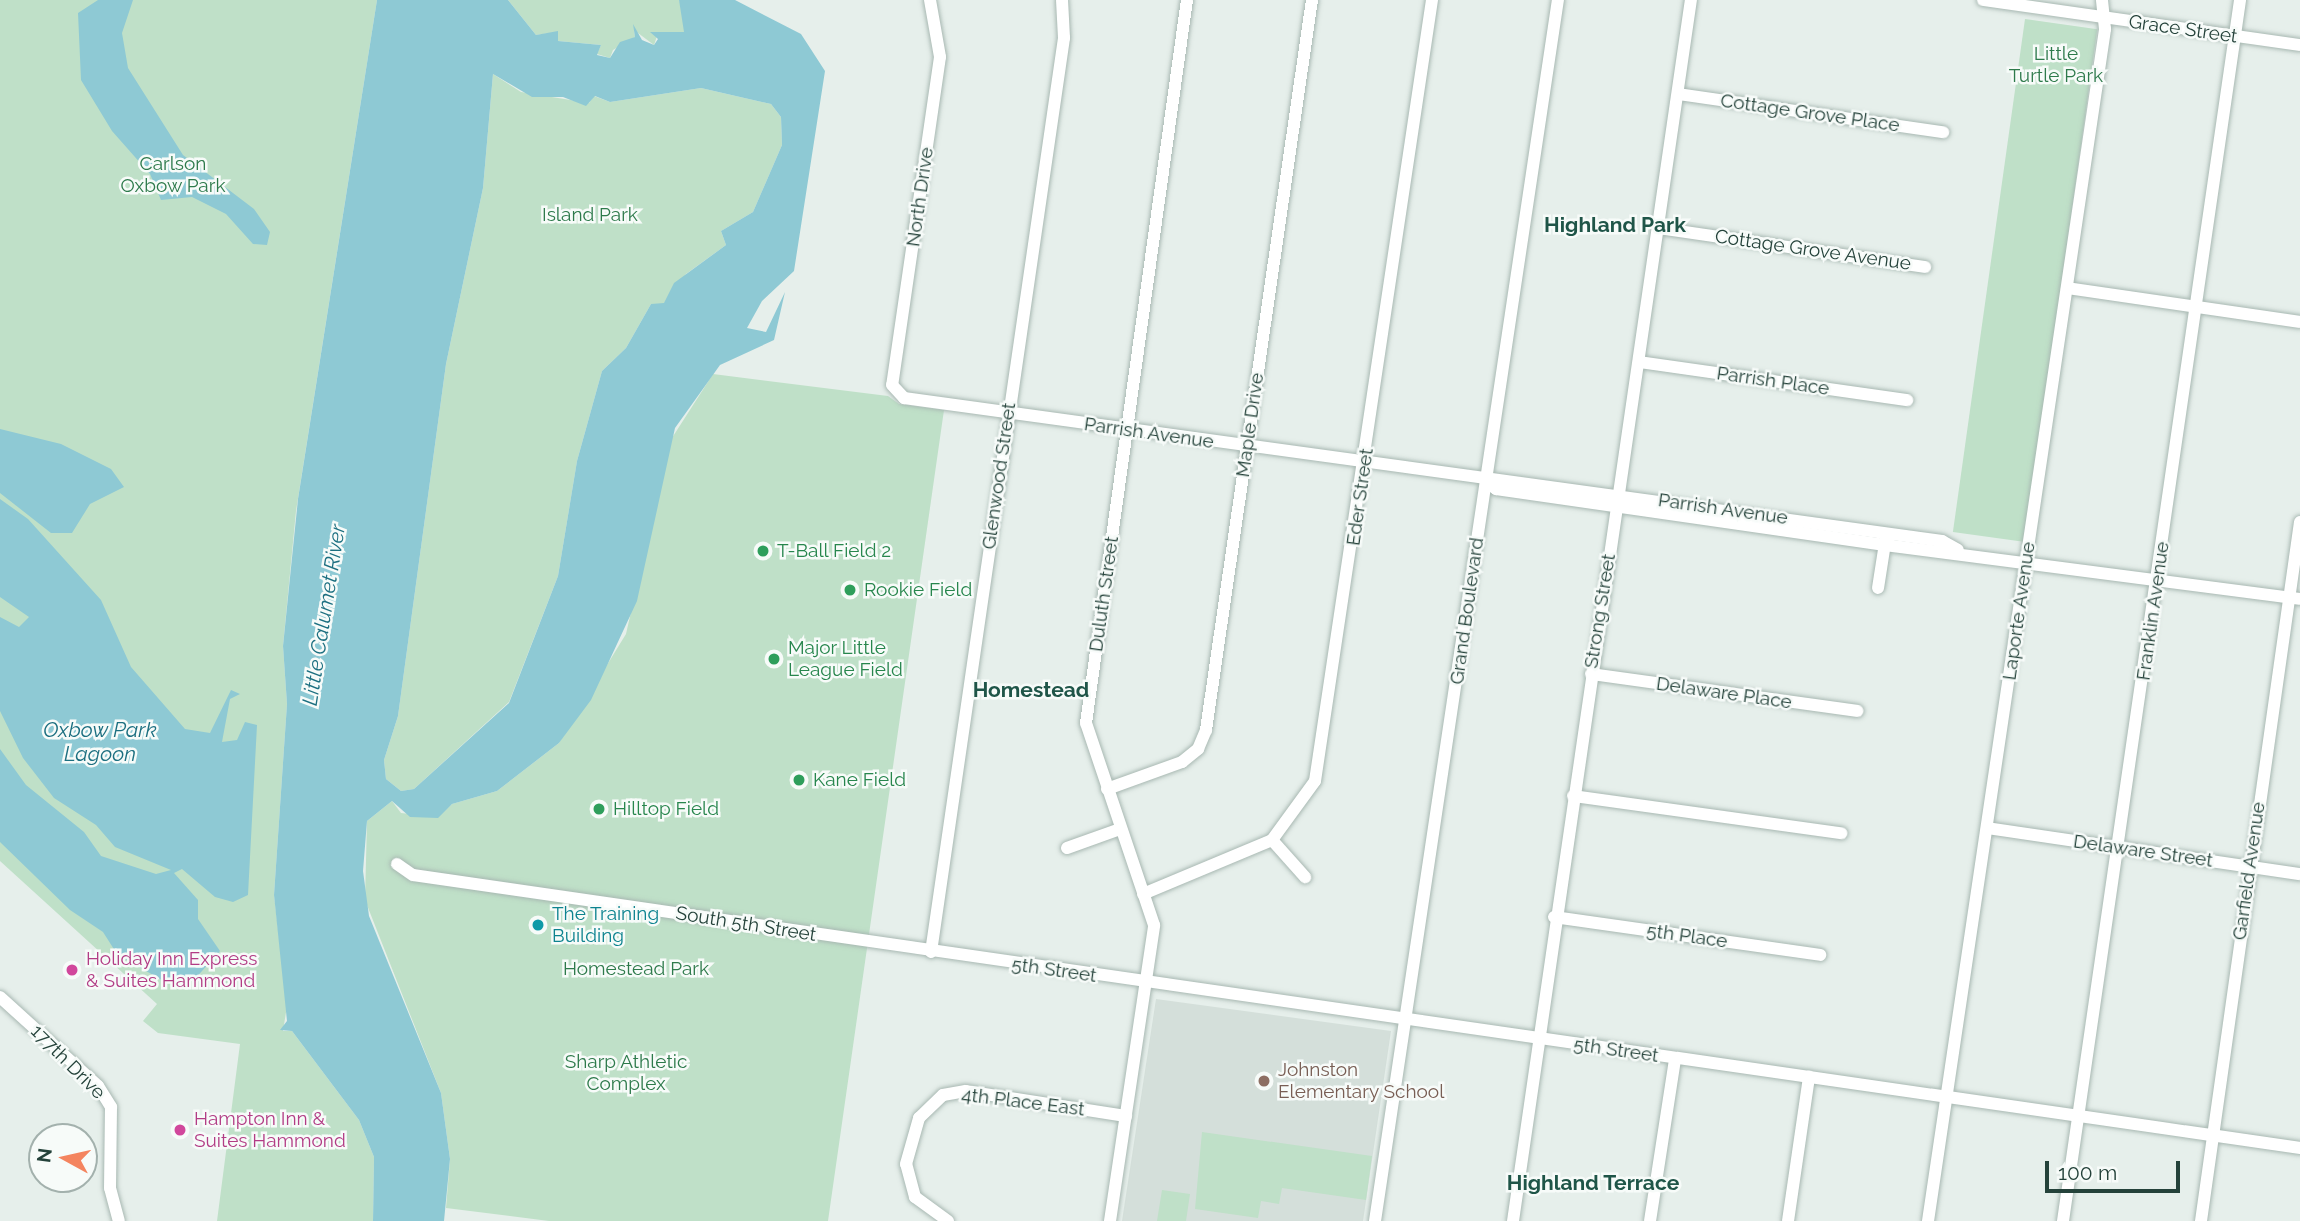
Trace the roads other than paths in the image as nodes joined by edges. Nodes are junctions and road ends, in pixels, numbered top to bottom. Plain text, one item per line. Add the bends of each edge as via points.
1 (930, 0) edge
2 (1062, 0) edge
3 (1186, 0) edge
4 (1312, 0) edge
5 (1433, 0) edge
6 (1558, 0) edge
7 (1691, 0) edge
8 (1983, 0) edge
9 (2102, 0) edge
10 (2240, 0) edge
11 (2104, 17) junction
12 (2237, 36) junction
13 (2300, 46) edge
14 (1678, 94) junction
15 (1943, 132) dead end
16 (1658, 228) junction
17 (1926, 267) dead end
18 (2067, 288) junction
19 (2198, 307) junction
20 (2300, 322) edge
21 (1639, 362) junction
22 (896, 394) joint
23 (1907, 400) dead end
24 (1008, 413) junction
25 (1127, 430) junction
26 (1246, 447) junction
27 (1364, 464) junction
28 (1486, 481) junction
29 (1617, 500) junction
30 (2300, 522) edge
31 (1886, 539) junction
32 (2027, 559) junction
33 (2157, 579) junction
34 (1878, 588) dead end
35 (2295, 598) edge
36 (1591, 674) junction
37 (1857, 711) dead end
38 (1107, 789) junction
39 (1573, 796) junction
40 (1987, 828) junction
41 (1120, 829) junction
42 (1841, 833) dead end
43 (1272, 840) junction
44 (2118, 847) junction
45 (1067, 848) dead end
46 (397, 864) dead end
47 (2249, 866) junction
48 (2300, 874) edge
49 (1305, 877) dead end
50 (1143, 894) junction
51 (1554, 917) junction
52 (931, 953) junction
53 (1820, 955) dead end
54 (1146, 984) junction
55 (0, 997) edge
56 (1405, 1020) junction
57 (1541, 1040) junction
58 (1675, 1059) junction
59 (1809, 1077) junction
60 (1946, 1097) junction
61 (1126, 1116) junction
62 (2078, 1116) junction
63 (2214, 1136) junction
64 (2300, 1148) edge
65 (119, 1221) edge
66 (948, 1221) edge
67 (1110, 1221) edge
68 (1375, 1221) edge
69 (1513, 1221) edge
70 (1650, 1221) edge
71 (1788, 1221) edge
72 (1928, 1221) edge
73 (2063, 1221) edge
74 (2201, 1221) edge

1 - 22 street, North Drive via 940,57
2 - 24 street, Glenwood Street via 1063,38
3 - 25 street, Duluth Street
4 - 26 street, Maple Drive
5 - 27 street, Eder Street
6 - 28 street, Grand Boulevard
7 - 14 street, Strong Street
8 - 11 street, Grace Street
9 - 11 street, Laporte Avenue
10 - 12 street, Franklin Avenue
11 - 12 street, Grace Street
11 - 18 street, Laporte Avenue
12 - 13 street, Grace Street
12 - 19 street, Franklin Avenue
14 - 15 street, Cottage Grove Place
14 - 16 street, Strong Street
16 - 17 street, Cottage Grove Avenue
16 - 21 street, Strong Street
18 - 19 street
18 - 32 street, Laporte Avenue
19 - 20 street
19 - 33 street, Franklin Avenue
21 - 23 street, Parrish Place
21 - 29 street, Strong Street
22 - 24 street, Parrish Avenue
24 - 25 street, Parrish Avenue
24 - 52 street, Glenwood Street
25 - 26 street, Parrish Avenue
25 - 38 street, Duluth Street via 1086,723
26 - 27 street, Parrish Avenue
26 - 38 street, Maple Drive via 1203,739 1182,762
27 - 28 street, Parrish Avenue
27 - 43 street, Eder Street via 1324,747 1304,802
28 - 29 street, Parrish Avenue via 1496,489
28 - 56 street, Grand Boulevard
29 - 31 street, Parrish Avenue
29 - 36 street, Strong Street
30 - 35 street, Garfield Avenue
31 - 32 street, Parrish Avenue
31 - 34 street
32 - 33 street, Parrish Avenue
32 - 40 street, Laporte Avenue
33 - 35 street, Parrish Avenue
33 - 44 street, Franklin Avenue
35 - 47 street, Garfield Avenue
36 - 37 street, Delaware Place
36 - 39 street, Strong Street
38 - 41 street, Duluth Street
39 - 42 street
39 - 51 street, Strong Street
40 - 44 street, Delaware Street
40 - 60 street, Laporte Avenue
41 - 45 street
41 - 50 street, Duluth Street
43 - 49 street
43 - 50 street, Eder Street
44 - 47 street, Delaware Street
44 - 62 street, Franklin Avenue
46 - 52 street, South 5th Street via 413,875
47 - 48 street, Delaware Street
47 - 63 street, Garfield Avenue
50 - 54 street, Duluth Street via 1154,925
51 - 53 street, 5th Place
51 - 57 street, Strong Street
52 - 54 street, 5th Street
54 - 56 street, 5th Street
54 - 61 street, Duluth Street
55 - 65 street, 177th Drive via 98,1086 111,1107 110,1188
56 - 57 street, 5th Street
56 - 68 street, Grand Boulevard
57 - 58 street, 5th Street
57 - 69 street, Strong Street
58 - 59 street, 5th Street
58 - 70 street
59 - 60 street, 5th Street
59 - 71 street
60 - 62 street, 5th Street
60 - 72 street, Laporte Avenue
61 - 66 street, 4th Place East via 956,1092 932,1103 908,1148 915,1197
61 - 67 street, Duluth Street
62 - 63 street, 5th Street
62 - 73 street, Franklin Avenue
63 - 64 street, 5th Street
63 - 74 street, Garfield Avenue

